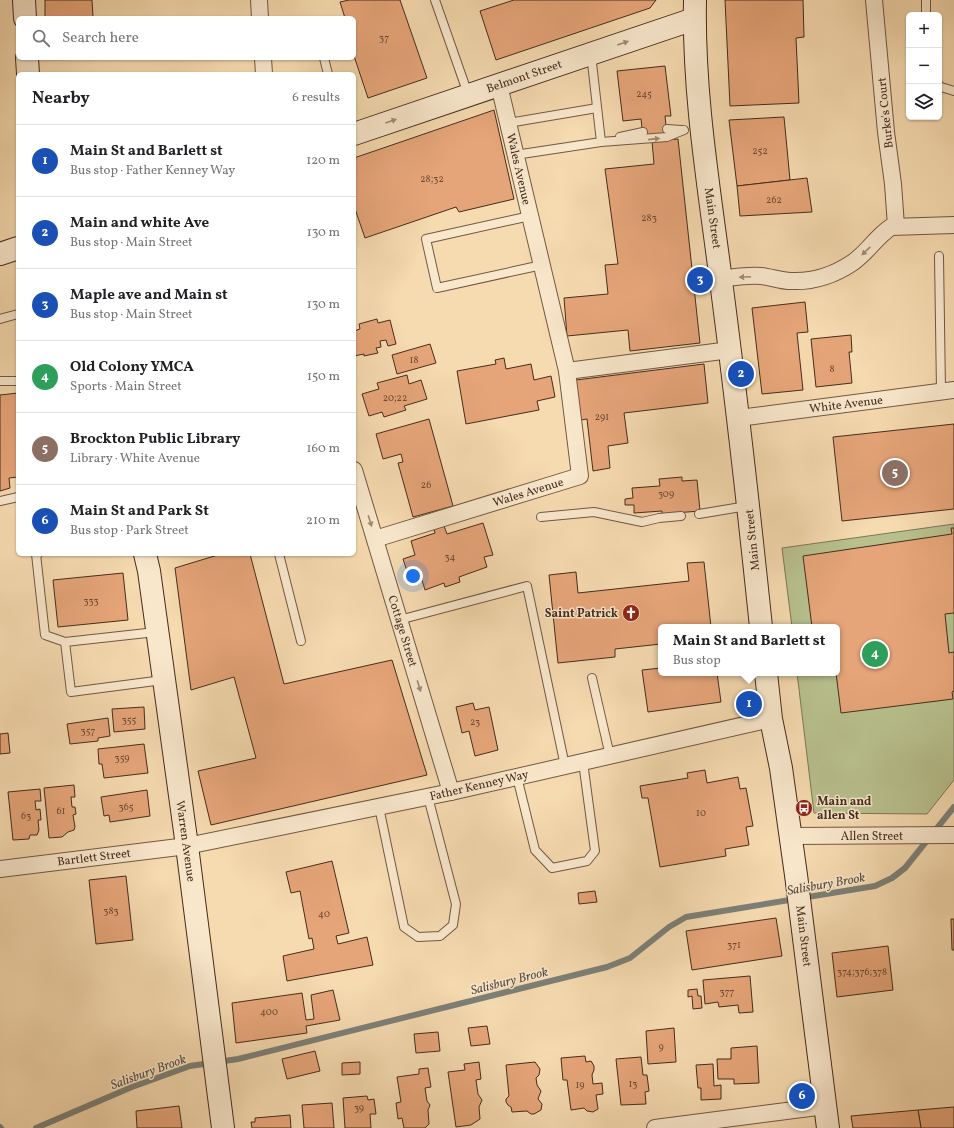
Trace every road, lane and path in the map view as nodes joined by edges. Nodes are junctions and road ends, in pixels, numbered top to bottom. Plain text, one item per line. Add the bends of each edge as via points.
1 (24, 0) edge
2 (259, 0) edge
3 (435, 0) edge
4 (874, 0) edge
5 (926, 0) edge
6 (695, 9) edge
7 (926, 12) edge
8 (25, 16) edge
9 (260, 16) edge
10 (591, 54) junction
11 (27, 60) edge
12 (263, 60) edge
13 (324, 60) edge
14 (28, 72) edge
15 (264, 72) edge
16 (328, 72) edge
17 (499, 85) junction
18 (942, 87) edge
19 (954, 91) edge
20 (468, 95) junction
21 (597, 108) junction
22 (508, 123) junction
23 (693, 129) junction
24 (667, 130) dead end
25 (642, 132) dead end
26 (356, 133) edge
27 (601, 142) junction
28 (515, 155) junction
29 (530, 216) junction
30 (954, 225) edge
31 (896, 226) junction
32 (16, 249) edge
33 (0, 254) edge
34 (939, 256) dead end
35 (542, 265) junction
36 (721, 279) junction
37 (16, 315) edge
38 (0, 319) edge
39 (730, 350) junction
40 (567, 371) junction
41 (0, 381) edge
42 (16, 381) edge
43 (947, 390) edge
44 (739, 418) junction
45 (356, 477) edge
46 (16, 497) edge
47 (0, 501) edge
48 (748, 506) junction
49 (699, 514) dead end
50 (680, 516) dead end
51 (541, 518) dead end
52 (375, 539) junction
53 (36, 556) edge
54 (145, 556) edge
55 (279, 556) edge
56 (399, 620) junction
57 (761, 624) edge
58 (157, 631) junction
59 (300, 641) dead end
60 (65, 642) junction
61 (766, 676) edge
62 (592, 678) dead end
63 (164, 680) junction
64 (771, 719) junction
65 (610, 756) junction
66 (583, 762) junction
67 (564, 766) junction
68 (517, 777) junction
69 (451, 792) junction
70 (428, 797) junction
71 (379, 807) junction
72 (954, 835) edge
73 (791, 836) junction
74 (187, 846) junction
75 (0, 869) edge
76 (825, 1106) junction
77 (223, 1128) edge
78 (655, 1128) edge
79 (828, 1128) edge

1 - 8 main road
2 - 9 street
3 - 20 lane
4 - 31 street, Burke's Court
5 - 7 lane
10 -> 6 main road, Belmont Street
6 - 23 main road, Main Street
10 - 17 main road, Belmont Street
10 - 21 lane
11 - 14 main road
12 - 15 street
13 - 16 lane
17 - 20 main road, Belmont Street
17 - 22 street, Wales Avenue
18 - 19 lane
26 -> 20 main road, Belmont Street
21 - 22 lane
21 - 27 lane
22 - 28 street, Wales Avenue
23 - 24 lane
27 -> 23 lane via 667,137
23 - 36 main road, Main Street
25 - 27 lane
27 - 28 lane
28 - 29 street, Wales Avenue
29 - 35 street, Wales Avenue
29 - 35 lane via 426,239 437,288
30 - 31 street
31 -> 36 street via 886,231 852,263 817,279 790,282 761,276
32 - 33 main road
34 - 43 lane
35 - 40 street, Wales Avenue
36 - 39 main road, Main Street
37 - 38 lane
39 - 40 street
39 - 44 main road, Main Street
40 - 52 street, Wales Avenue via 580,476
41 - 42 lane
43 - 44 street, White Avenue
44 - 48 main road, Main Street
45 -> 52 street, Cottage Street
46 - 47 lane
48 - 49 lane
48 - 57 main road, Main Street
50 - 51 lane via 642,522 594,512
52 - 56 street, Cottage Street
53 - 60 lane via 45,636
54 - 58 main road, Warren Avenue
55 - 59 lane
56 - 67 lane via 527,586
56 -> 69 street, Cottage Street
58 - 60 lane
58 - 63 main road, Warren Avenue
60 - 63 lane via 72,692
61 - 64 main road, Main Street
62 - 65 lane
63 - 74 main road, Warren Avenue
64 - 65 street, Father Kenney Way
64 - 73 main road, Main Street
65 - 66 street, Father Kenney Way
66 - 67 street, Father Kenney Way
66 - 68 lane via 595,851 587,861 552,868 535,850
67 - 68 street, Father Kenney Way
68 - 69 street, Father Kenney Way
69 - 70 street, Father Kenney Way
70 - 71 street, Father Kenney Way
70 - 71 lane via 456,904 453,925 440,936 418,937 404,927
71 - 74 street, Father Kenney Way
72 - 73 street, Allen Street
73 - 76 main road, Main Street
74 - 75 street, Bartlett Street
74 - 77 main road, Warren Avenue
76 - 78 street
76 - 79 main road, Main Street

